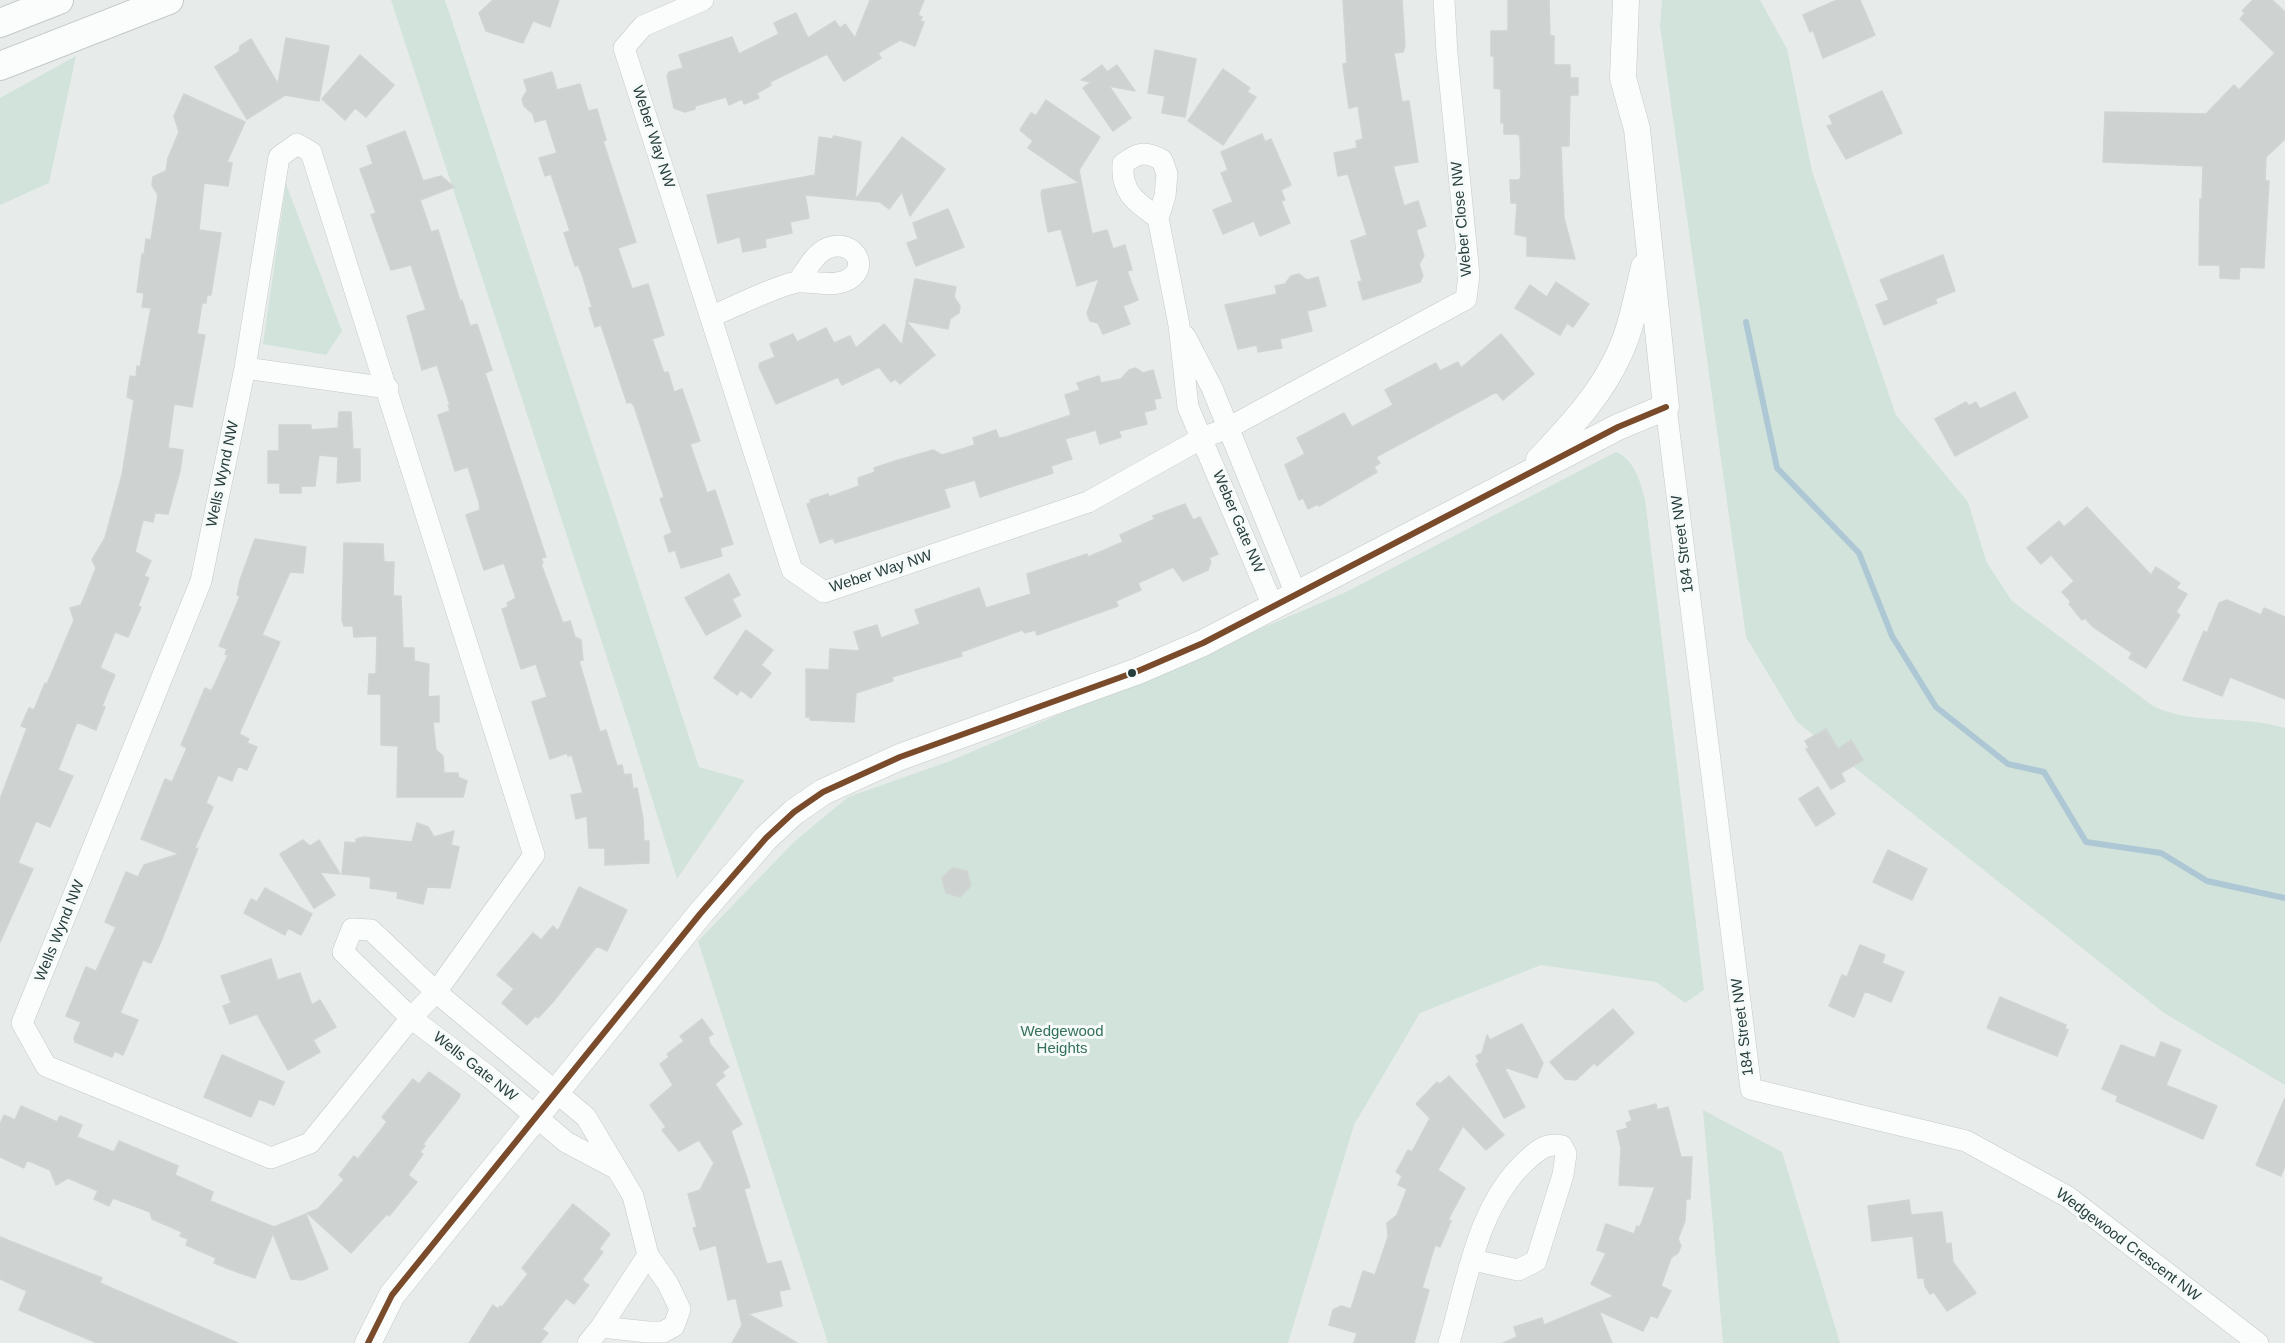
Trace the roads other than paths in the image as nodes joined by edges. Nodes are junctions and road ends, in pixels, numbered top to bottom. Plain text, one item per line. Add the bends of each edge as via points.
1 (59, 0) edge
2 (169, 0) edge
3 (703, 0) edge
4 (1444, 0) edge
5 (1626, 0) edge
6 (0, 23) edge
7 (0, 66) edge
8 (1158, 218) dead end
9 (1648, 252) junction
10 (798, 282) dead end
11 (712, 316) junction
12 (1179, 325) junction
13 (245, 368) junction
14 (388, 388) junction
15 (1666, 407) junction
16 (1216, 433) junction
17 (1526, 474) junction
18 (1296, 594) junction
19 (1273, 606) junction
20 (436, 992) junction
21 (411, 1018) junction
22 (1751, 1089) joint
23 (558, 1092) junction
24 (537, 1118) junction
25 (617, 1168) junction
26 (648, 1255) junction
27 (1473, 1260) junction
28 (595, 1335) edge
29 (368, 1343) edge
30 (1449, 1343) edge
31 (2258, 1343) edge

1 - 6 main road
2 - 7 main road
3 - 11 street, Weber Way NW via 643,26 624,48
4 - 16 street, Weber Close NW via 1469,275 1466,299
5 - 9 street, 184 Street NW via 1623,78 1637,129
8 - 12 street
9 - 15 street, 184 Street NW
9 - 17 street via 1628,332 1611,369 1587,408
10 - 11 street
11 - 16 street, Weber Way NW via 792,570 824,592 1088,502
12 - 16 street via 1212,388
12 - 16 street via 1188,407
13 - 14 street
13 - 14 street, Wells Wynd NW via 279,157 297,144 311,152
13 - 21 street, Wells Wynd NW via 201,581 22,1023 46,1066 271,1158 310,1143
14 - 20 street, Wells Wynd NW via 534,855
15 - 17 street
15 - 22 street, 184 Street NW
16 - 18 street, Weber Gate NW
16 - 19 street, Weber Gate NW
17 - 18 street
18 - 19 street
19 - 23 street via 1149,666 900,757 823,792 766,838
20 - 21 street, Wells Wynd NW
20 - 21 street via 371,930 352,929 343,952
20 - 23 street, Wells Gate NW
21 - 24 street, Wells Gate NW
22 - 31 street, Wedgewood Crescent NW via 1966,1141 2068,1197
23 - 24 street
23 - 25 street, Wells Gate NW via 586,1117
24 - 25 street, Wells Gate NW via 566,1142
24 - 29 street via 392,1295
25 - 26 street, Wells Gate NW via 633,1196
26 - 28 street
26 - 28 street, Wells Gate NW via 680,1309 674,1326 663,1332
27 - 27 street via 1518,1270 1536,1261 1563,1175 1566,1154 1562,1146 1545,1146 1505,1184 1483,1227
27 - 30 street

